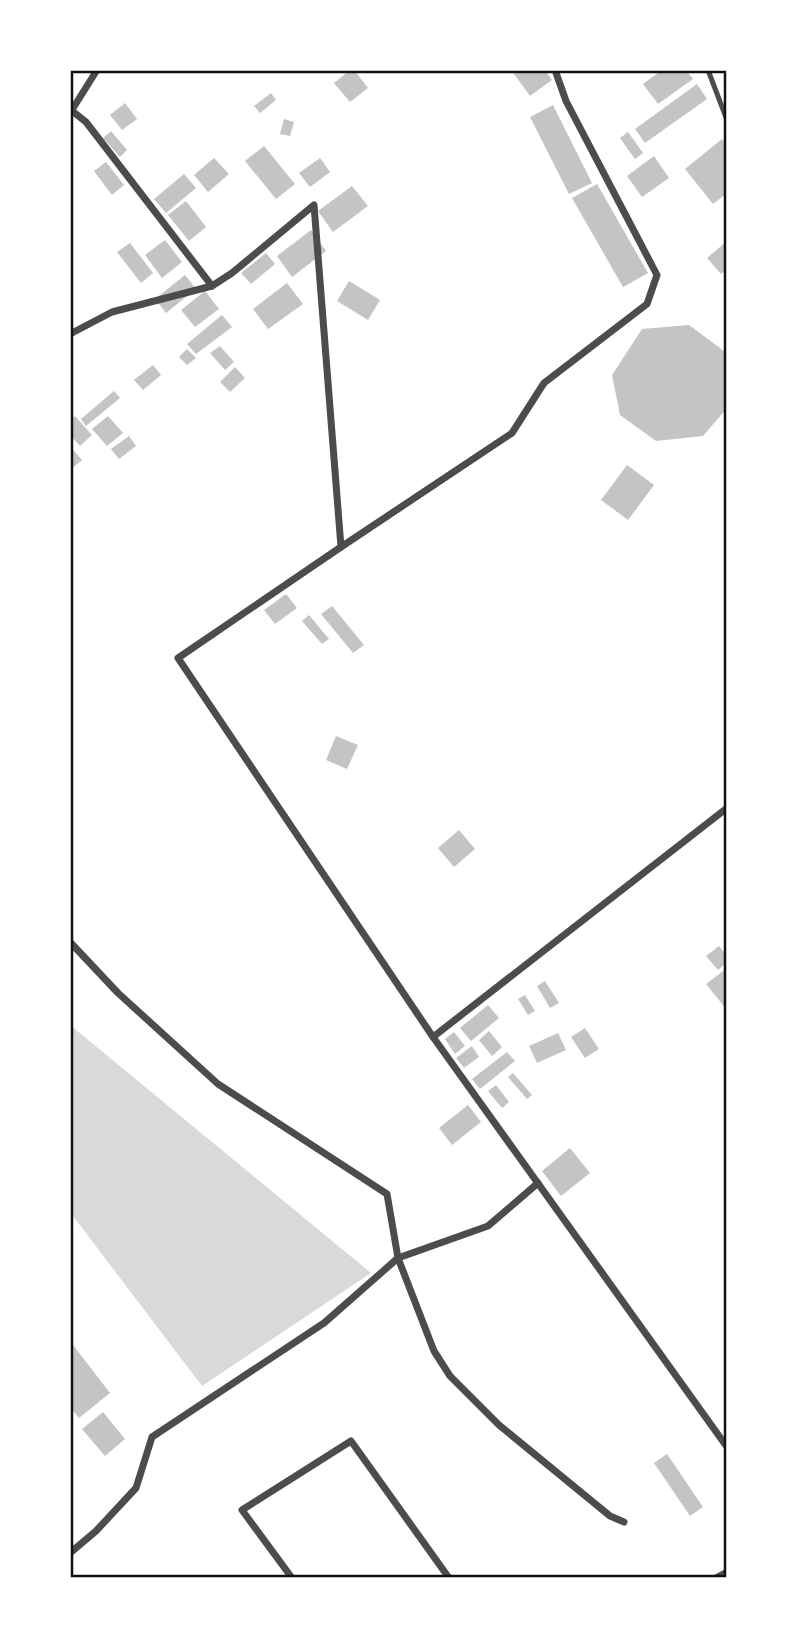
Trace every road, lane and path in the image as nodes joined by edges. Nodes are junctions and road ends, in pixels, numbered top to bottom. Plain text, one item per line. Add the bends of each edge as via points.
1 (97, 70) edge
2 (555, 70) edge
3 (708, 70) edge
4 (71, 112) edge
5 (727, 120) edge
6 (212, 286) junction
7 (70, 334) edge
8 (341, 547) junction
9 (727, 808) edge
10 (70, 942) edge
11 (433, 1037) junction
12 (538, 1182) junction
13 (398, 1258) junction
14 (727, 1447) edge
15 (624, 1522) dead end
16 (70, 1553) edge
17 (727, 1572) edge
18 (292, 1578) edge
19 (449, 1578) edge
20 (713, 1578) edge

1 - 4 street
2 - 8 street via 566,102 657,275 646,304 544,383 512,433
3 - 5 lane
4 - 6 street via 86,122
6 - 7 street via 113,312
6 - 8 street via 314,205
8 - 11 street via 178,658
9 - 11 street
10 - 13 street via 118,993 218,1084 387,1194
11 - 12 street
12 - 13 street via 488,1226
12 - 14 street
13 - 15 street via 434,1351 450,1376 499,1425 610,1516
13 - 16 street via 324,1323 152,1437 136,1488
17 - 20 lane
18 - 19 street via 242,1510 351,1441

